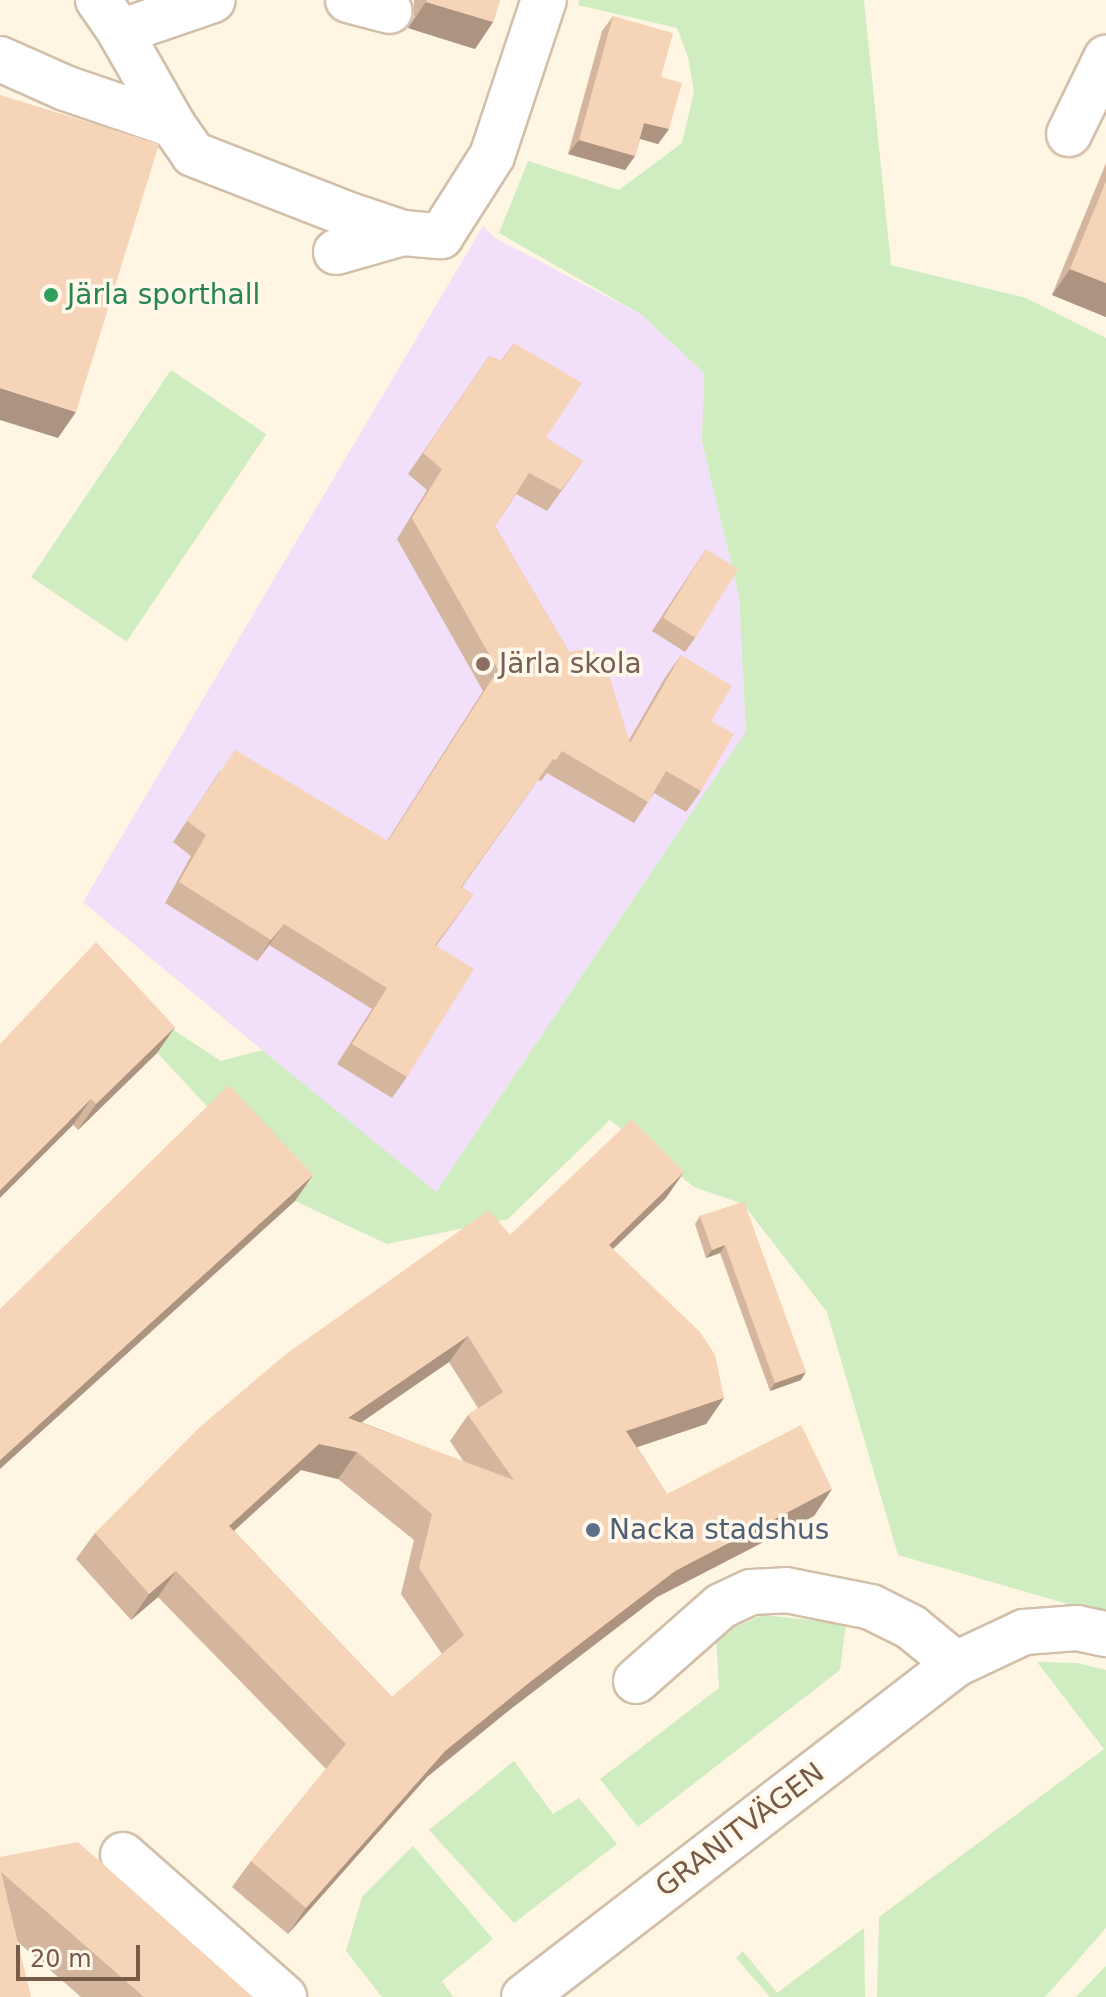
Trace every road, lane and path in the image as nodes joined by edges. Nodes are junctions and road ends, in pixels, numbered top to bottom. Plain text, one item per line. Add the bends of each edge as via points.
1 (213, 0) edge
2 (348, 0) edge
3 (544, 0) edge
4 (390, 11) dead end
5 (109, 16) edge
6 (1106, 58) edge
7 (0, 59) edge
8 (173, 125) junction
9 (1069, 134) dead end
10 (403, 233) junction
11 (336, 252) dead end
12 (1106, 1634) edge
13 (956, 1664) junction
14 (636, 1681) dead end
15 (123, 1855) dead end
16 (284, 1997) edge
17 (524, 1997) edge

1 - 5 street
2 - 4 street
3 - 10 street via 492,156 441,236
5 - 8 street
6 - 9 street
7 - 8 street
8 - 10 street via 193,154
10 - 11 street
12 - 13 street, GRANITVÄGEN via 1077,1628 1024,1632
13 - 14 street via 911,1627 871,1607 786,1590 751,1592 721,1606
13 - 17 street, GRANITVÄGEN
15 - 16 street

